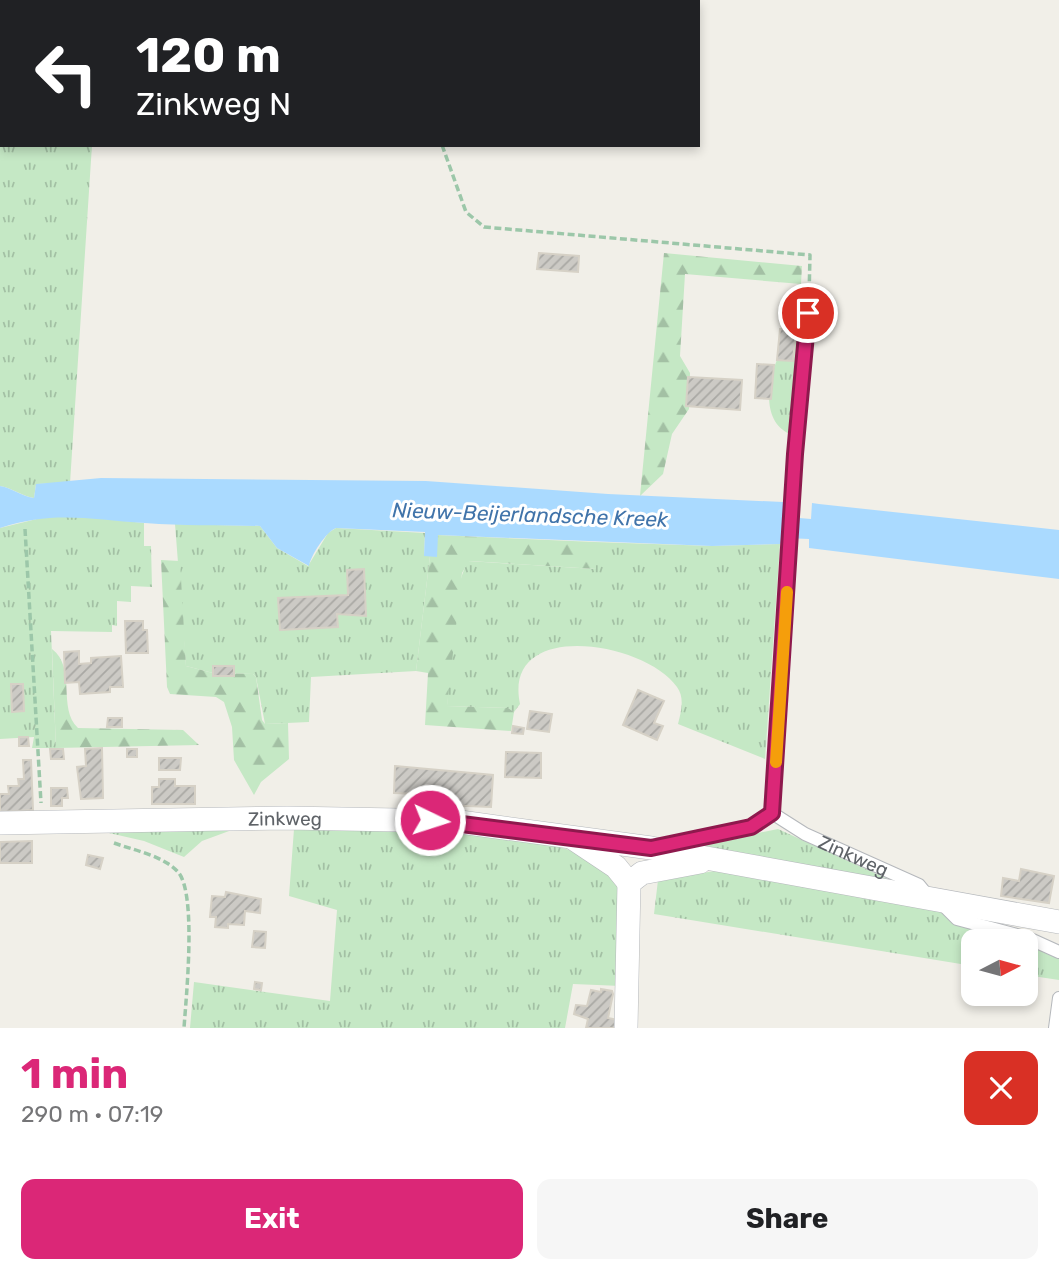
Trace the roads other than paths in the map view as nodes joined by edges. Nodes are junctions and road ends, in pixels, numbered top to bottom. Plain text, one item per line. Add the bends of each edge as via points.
1 (808, 313) road end
2 (772, 813) junction
3 (0, 823) edge
4 (569, 836) junction
5 (651, 848) junction
6 (714, 860) junction
7 (629, 883) junction
8 (935, 901) junction
9 (1059, 922) edge
10 (1059, 952) edge
11 (1059, 998) edge
12 (626, 1028) edge
13 (1055, 1028) edge

1 - 2 lane
2 - 5 lane, Zinkweg via 751,827
2 - 8 lane, Zinkweg via 805,834 919,885
3 - 4 street, Zinkweg via 341,818 453,821
4 - 5 street, Zinkweg
4 - 7 street, Zinkweg via 616,867
5 - 6 street, Zinkweg
6 - 7 street, Zinkweg via 642,873
6 - 8 street, Zinkweg
7 - 12 street
8 - 9 street, Zinkweg
8 - 10 lane via 957,919 1028,938
11 - 13 lane

